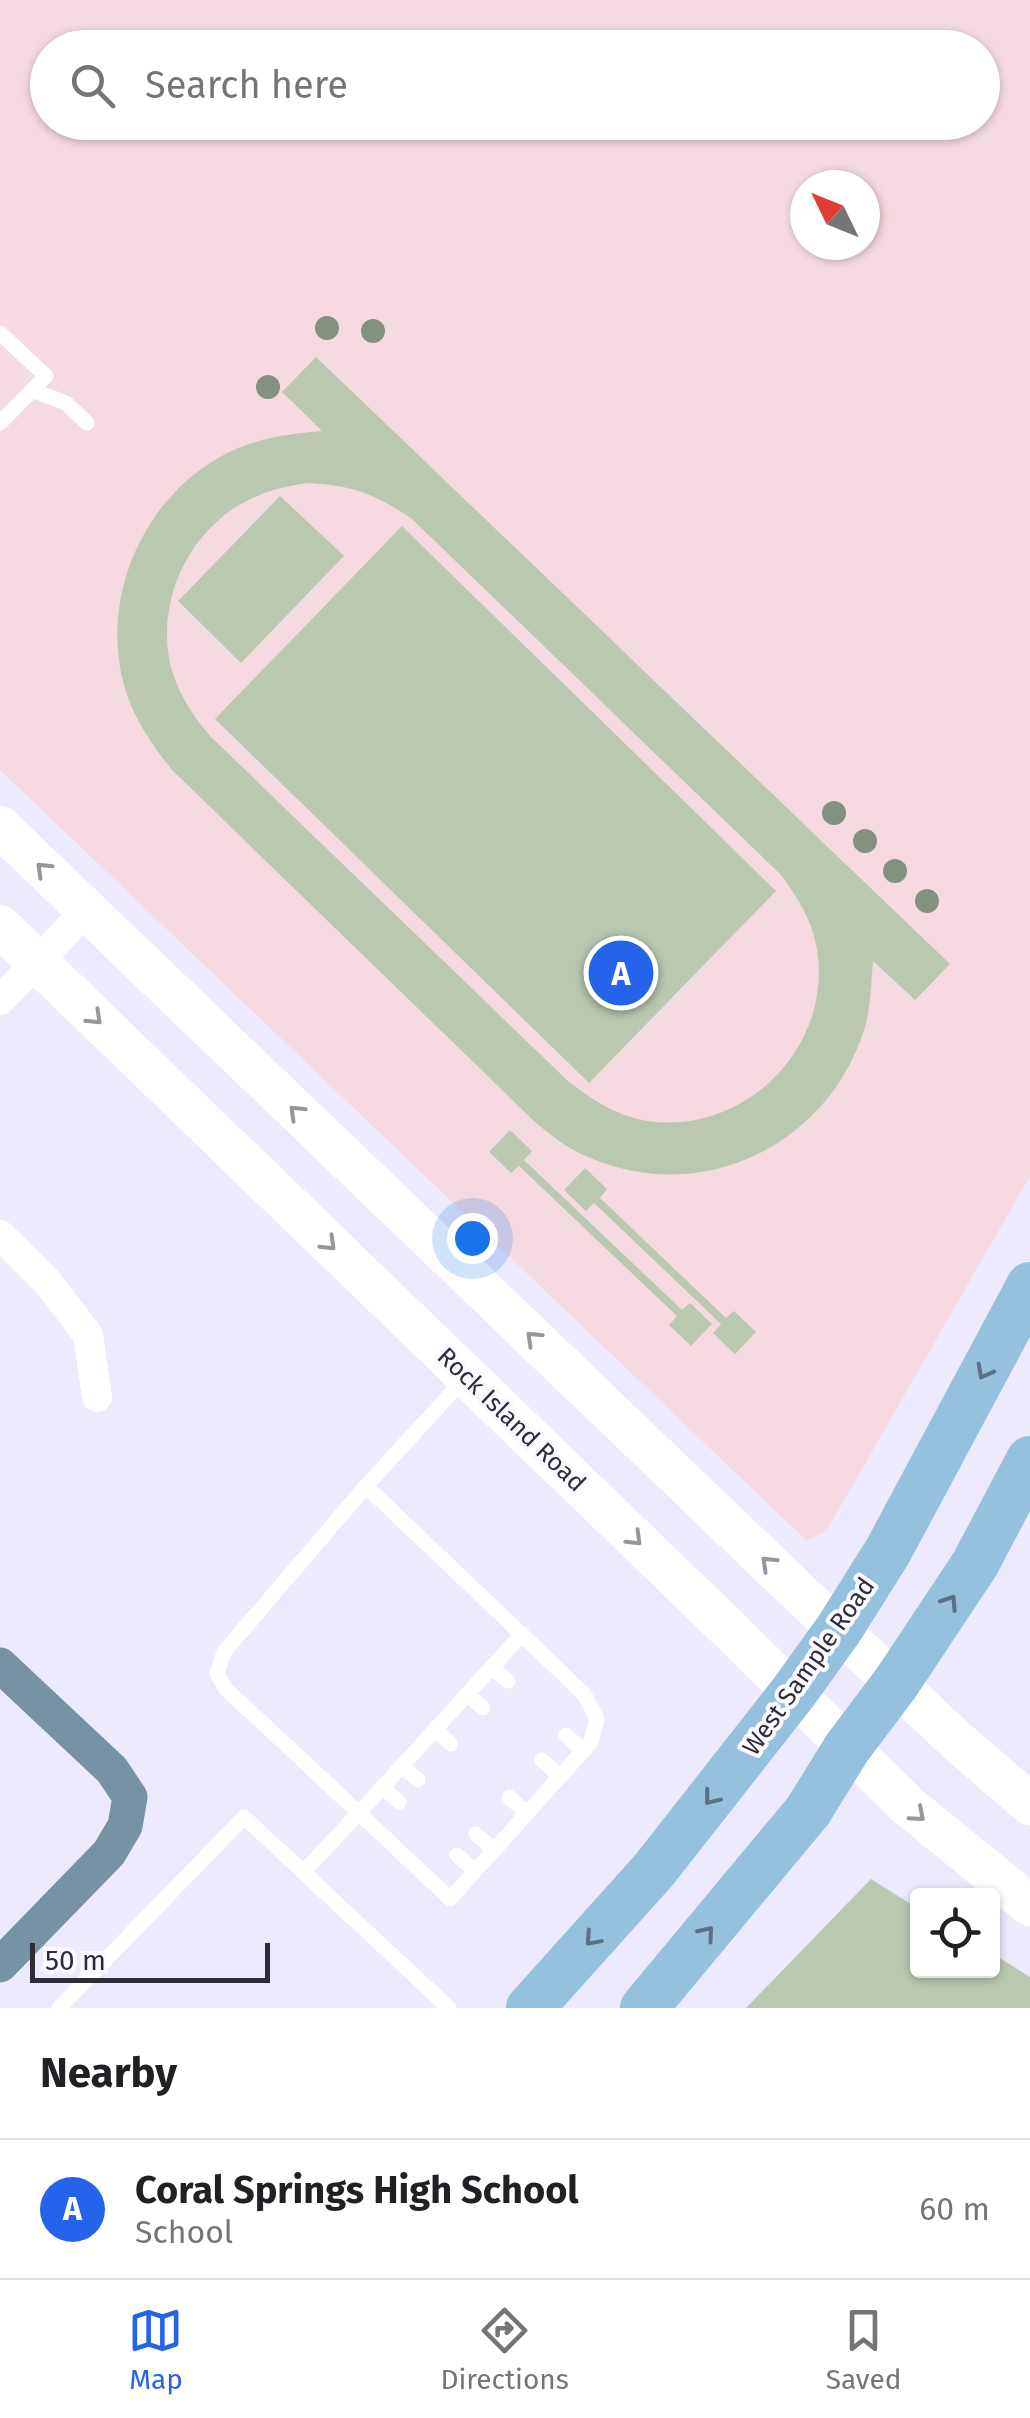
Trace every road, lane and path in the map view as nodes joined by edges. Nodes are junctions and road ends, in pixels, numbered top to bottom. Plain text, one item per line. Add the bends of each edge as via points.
1 (0, 334) edge
2 (32, 390) junction
3 (0, 422) edge
4 (87, 423) dead end
5 (0, 827) edge
6 (86, 911) junction
7 (0, 926) edge
8 (37, 962) junction
9 (0, 1000) edge
10 (0, 1235) edge
11 (1030, 1286) edge
12 (467, 1376) junction
13 (97, 1396) dead end
14 (1030, 1460) edge
15 (366, 1486) junction
16 (839, 1629) junction
17 (522, 1634) junction
18 (492, 1667) junction
19 (508, 1681) dead end
20 (896, 1683) junction
21 (468, 1694) junction
22 (793, 1694) junction
23 (484, 1708) dead end
24 (435, 1729) junction
25 (566, 1735) dead end
26 (450, 1744) dead end
27 (848, 1748) junction
28 (583, 1751) junction
29 (542, 1760) dead end
30 (402, 1766) junction
31 (560, 1776) junction
32 (418, 1780) dead end
33 (382, 1787) junction
34 (509, 1797) dead end
35 (398, 1802) dead end
36 (1030, 1804) edge
37 (358, 1813) junction
38 (527, 1813) junction
39 (476, 1834) dead end
40 (494, 1850) junction
41 (457, 1855) dead end
42 (474, 1871) junction
43 (304, 1872) junction
44 (1030, 1905) edge
45 (60, 2008) edge
46 (449, 2008) edge
47 (530, 2008) edge
48 (644, 2008) edge

1 - 2 lane via 46,376
2 - 3 lane
2 - 4 lane via 66,403
6 -> 5 main road
6 - 8 street
16 -> 6 main road
7 - 8 main road, Rock Island Road
8 - 9 street
8 -> 12 main road, Rock Island Road
10 - 13 street via 88,1335
11 -> 16 main road, West Sample Road
12 - 15 lane
12 -> 22 main road, Rock Island Road
20 -> 14 main road via 975,1564
15 - 17 lane
15 - 37 lane via 224,1652 217,1674
16 - 20 main road
16 - 22 main road, West Sample Road
17 - 18 lane
17 - 28 lane via 584,1694 597,1719
18 - 19 lane
18 - 21 lane
20 - 27 main road
20 - 36 main road
21 - 23 lane
21 - 24 lane
22 - 27 main road, Rock Island Road
22 -> 47 main road, West Sample Road via 654,1870
24 - 26 lane
24 - 30 lane
25 - 28 lane
27 -> 44 main road, Rock Island Road
48 -> 27 main road via 808,1811
28 - 31 lane
29 - 31 lane
30 - 32 lane
30 - 33 lane
31 - 38 lane
33 - 35 lane
33 - 37 lane
34 - 38 lane
37 - 42 lane via 450,1899
37 - 43 lane
38 - 40 lane
39 - 40 lane
40 - 42 lane
41 - 42 lane
43 - 45 lane via 244,1817
43 - 46 lane

